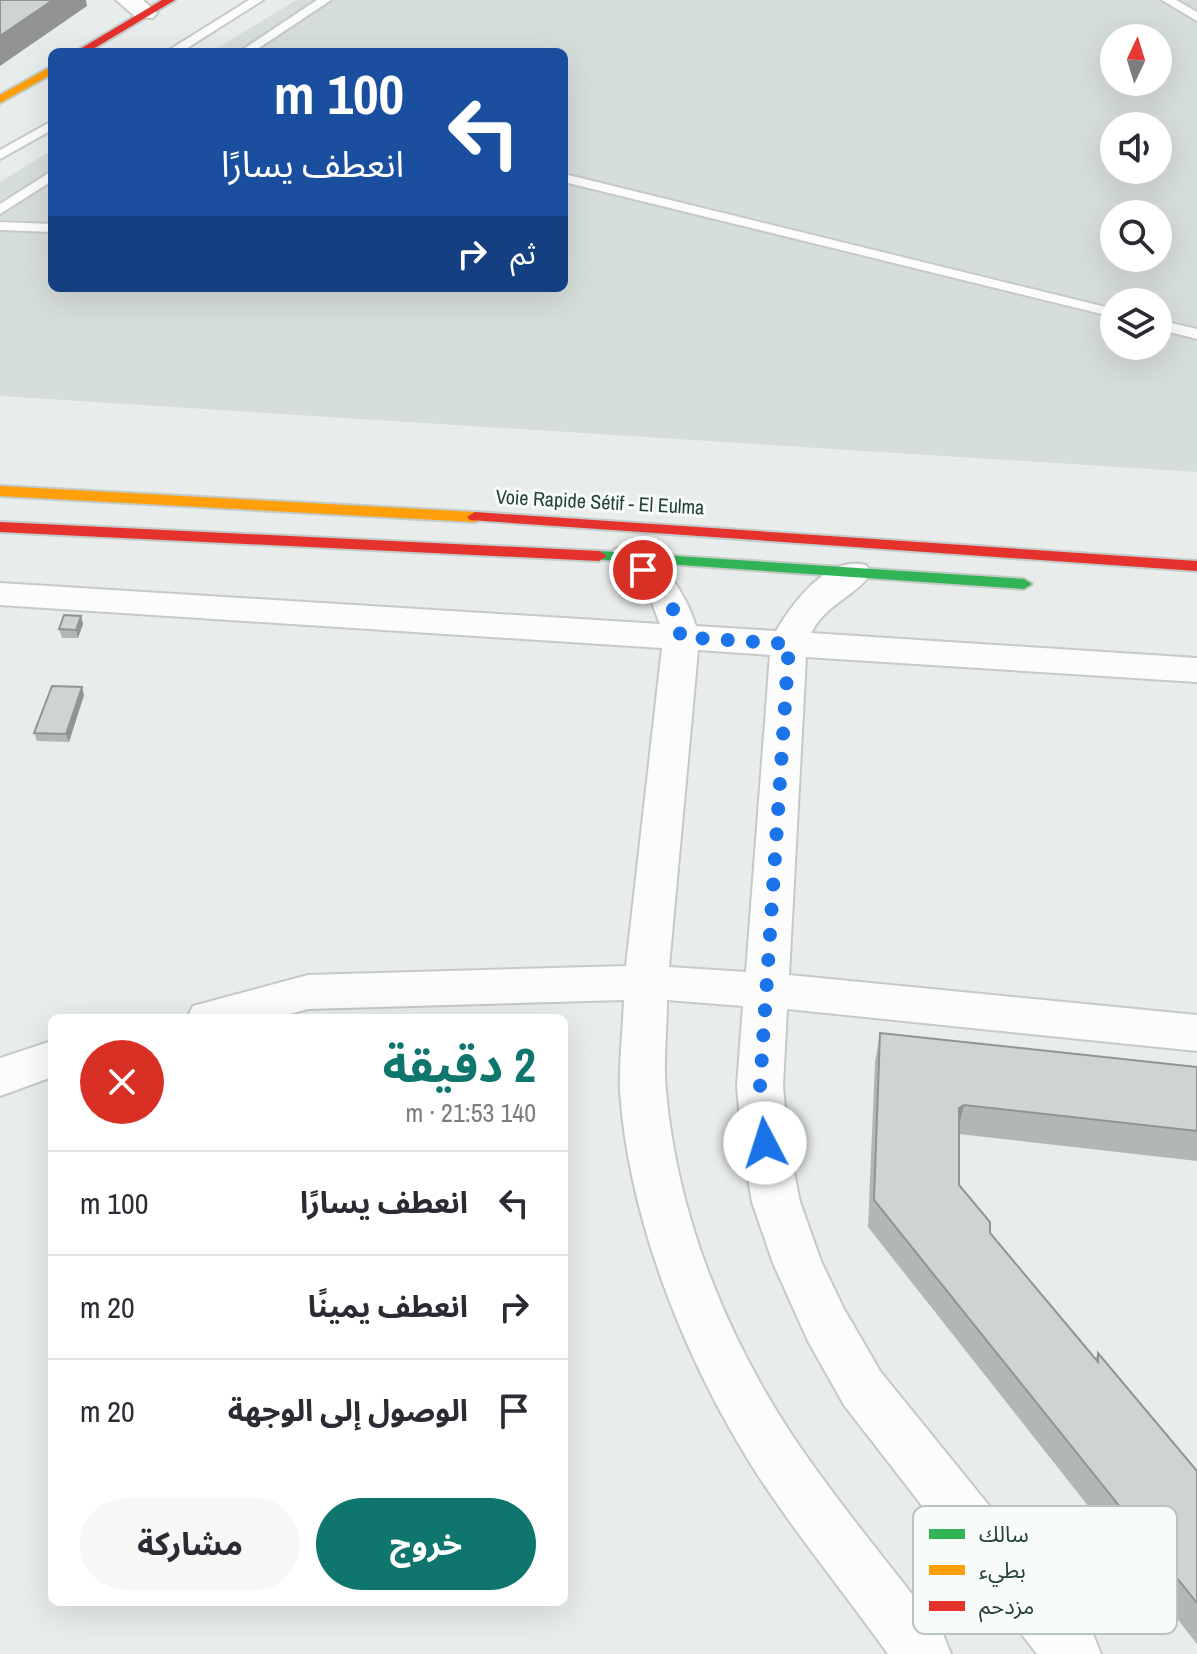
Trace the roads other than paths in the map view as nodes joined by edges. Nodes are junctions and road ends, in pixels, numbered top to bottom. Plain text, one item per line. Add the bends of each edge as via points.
1 (170, 0) edge
2 (257, 0) edge
3 (325, 0) edge
4 (1168, 0) edge
5 (137, 6) edge
6 (1197, 17) edge
7 (85, 48) edge
8 (179, 48) edge
9 (251, 48) edge
10 (48, 71) edge
11 (0, 100) edge
12 (48, 127) edge
13 (0, 155) edge
14 (48, 178) edge
15 (568, 179) edge
16 (0, 210) edge
17 (0, 226) edge
18 (48, 228) edge
19 (1100, 310) edge
20 (1172, 328) edge
21 (1197, 334) edge
22 (0, 491) edge
23 (0, 527) edge
24 (627, 557) junction
25 (1197, 566) edge
26 (854, 573) junction
27 (1041, 586) dead end
28 (0, 594) edge
29 (681, 637) junction
30 (789, 644) junction
31 (1197, 670) edge
32 (646, 982) junction
33 (765, 990) junction
34 (224, 1014) edge
35 (1197, 1033) edge
36 (48, 1060) edge
37 (0, 1077) edge
38 (956, 1506) edge
39 (1057, 1634) edge
40 (923, 1654) edge
41 (1073, 1654) edge

1 - 5 main road
2 - 8 lane
3 - 9 lane
4 - 6 lane
5 - 7 main road
10 - 11 main road
12 - 13 lane
14 - 16 lane
15 - 19 lane
17 - 18 lane
20 - 21 lane
22 - 25 main road, Voie Rapide Sétif - El Eulma via 628,525
23 - 24 main road
24 - 26 main road
24 - 29 street via 670,599
26 - 27 main road
26 - 30 street via 808,606
28 - 29 street
29 - 30 street
29 - 32 street
30 - 31 street
30 - 33 street
32 - 33 street
32 - 34 street via 308,992
32 - 40 street via 643,1090 653,1158 670,1230 696,1303 732,1381 778,1459
33 - 35 street
33 - 38 street via 760,1086 765,1143 776,1202 797,1263 862,1388
36 - 37 street
39 - 41 street

